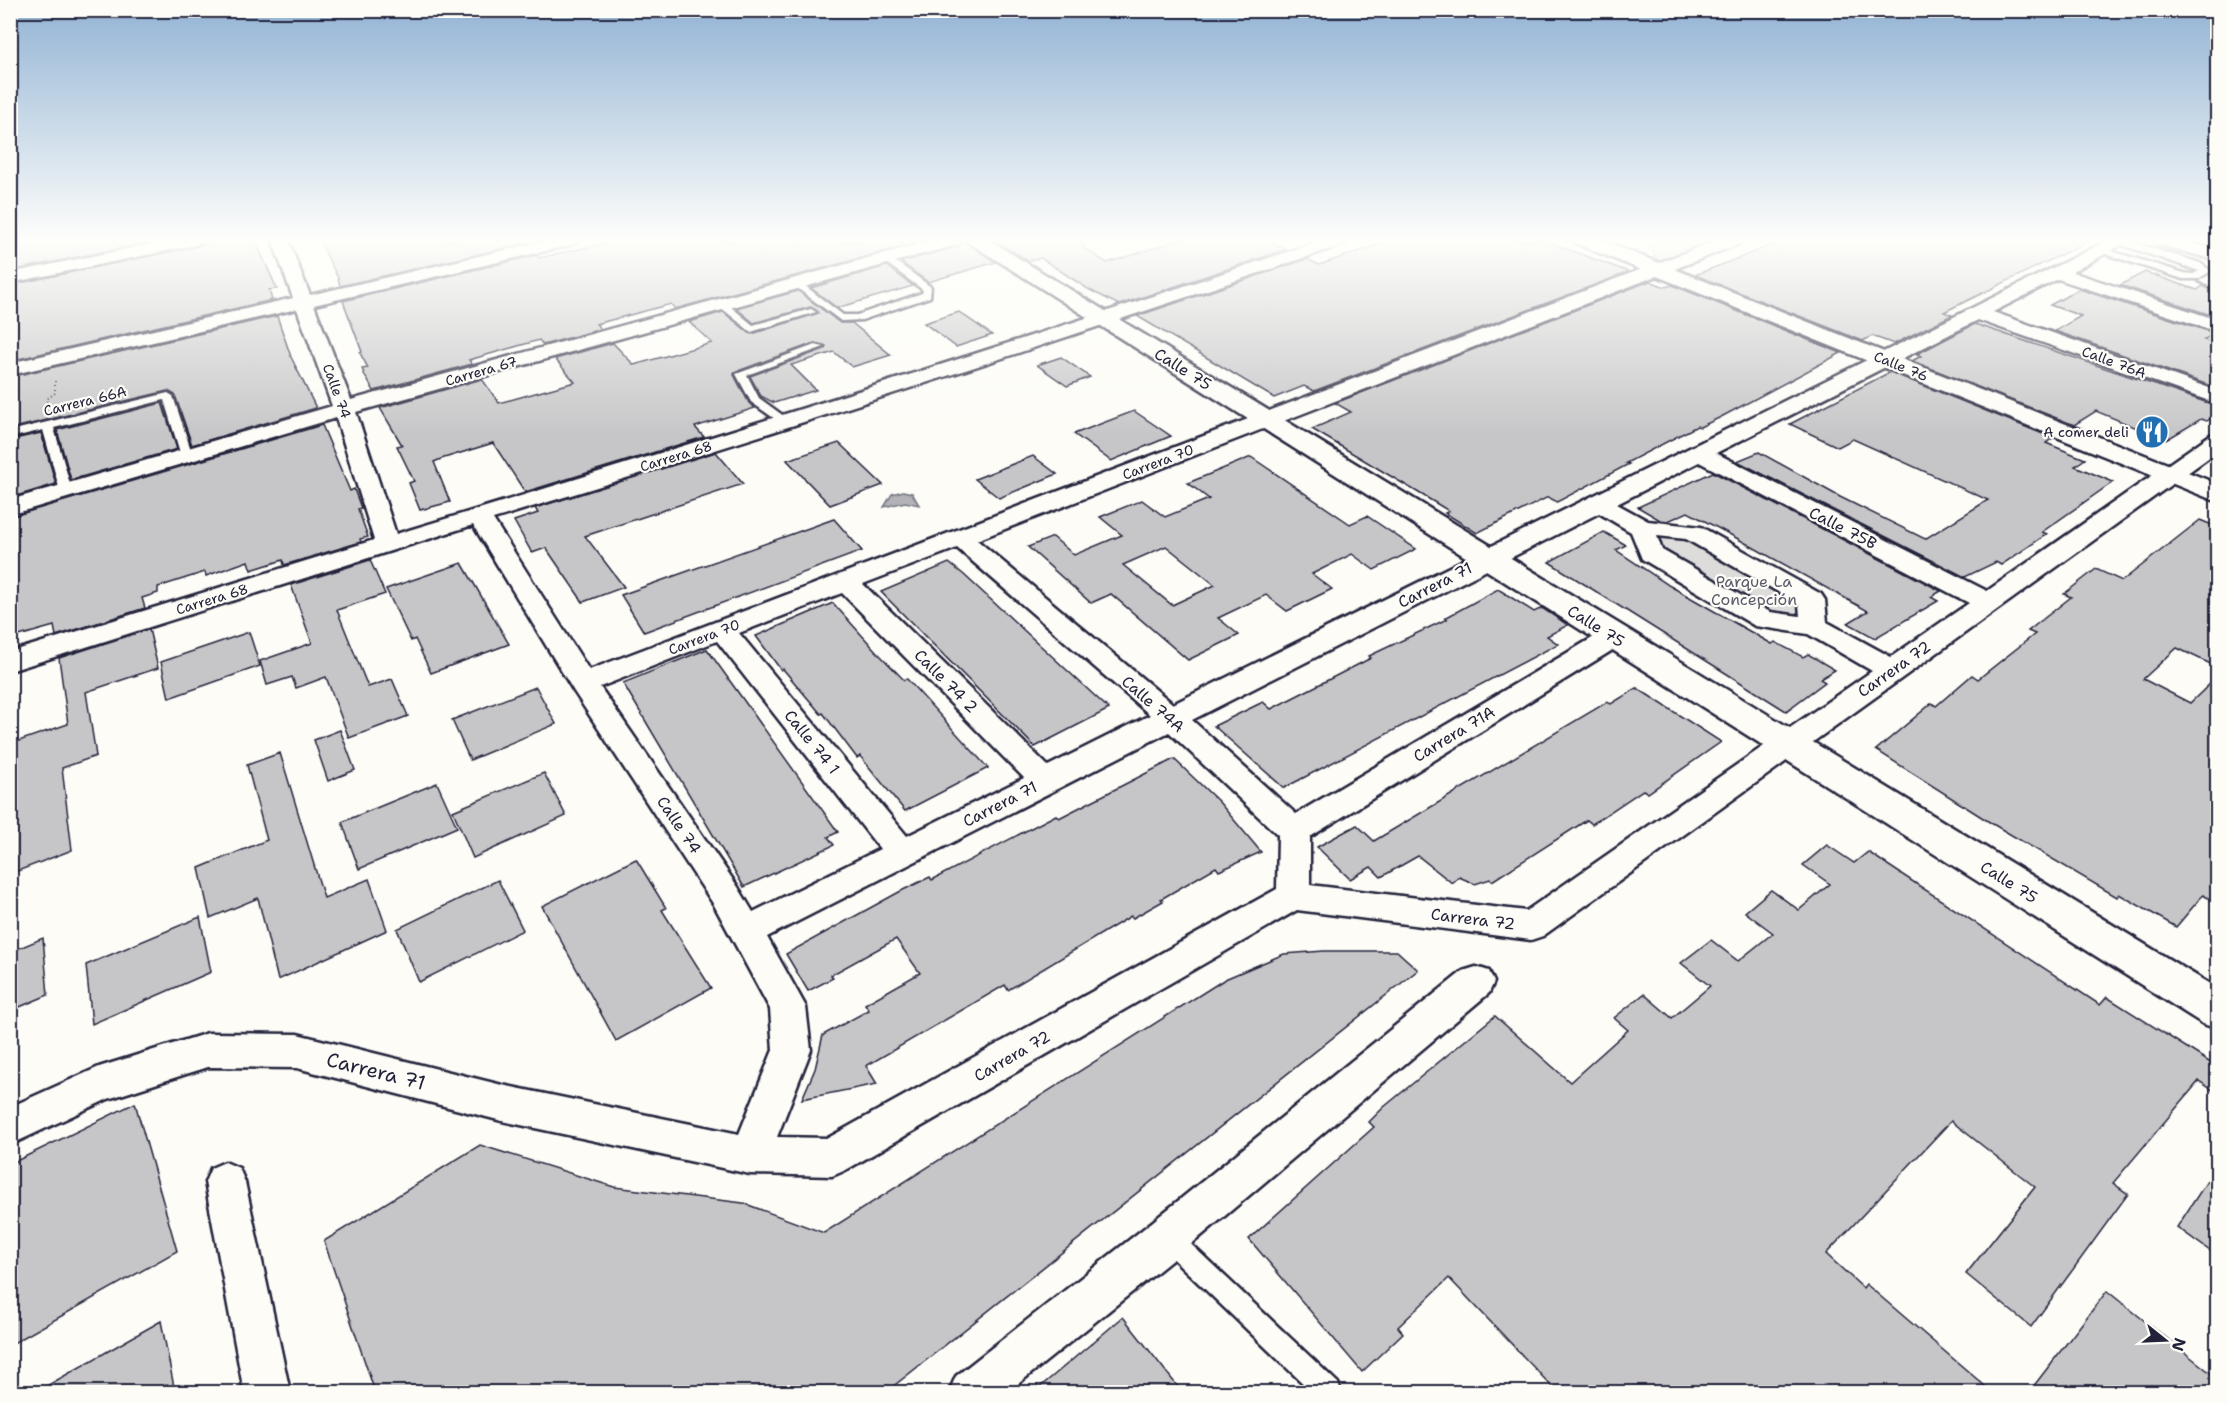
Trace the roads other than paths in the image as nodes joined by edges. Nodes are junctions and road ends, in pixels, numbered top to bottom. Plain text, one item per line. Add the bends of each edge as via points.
1 (288, 305) edge
2 (304, 305) edge
3 (717, 305) edge
4 (724, 305) edge
5 (824, 305) edge
6 (896, 305) edge
7 (1080, 305) edge
8 (1146, 305) edge
9 (1562, 305) edge
10 (1748, 305) edge
11 (1992, 305) edge
12 (2155, 305) edge
13 (811, 312) dead end
14 (1977, 313) junction
15 (1103, 320) junction
16 (2217, 326) edge
17 (819, 347) dead end
18 (1884, 360) junction
19 (10, 369) edge
20 (2217, 398) edge
21 (344, 409) junction
22 (1265, 420) junction
23 (786, 422) junction
24 (48, 426) junction
25 (10, 435) edge
26 (2217, 440) edge
27 (1698, 453) junction
28 (187, 456) junction
29 (2169, 474) junction
30 (66, 492) junction
31 (2217, 494) edge
32 (1599, 503) junction
33 (10, 508) edge
34 (479, 516) junction
35 (1642, 528) junction
36 (960, 538) junction
37 (387, 544) junction
38 (1488, 558) junction
39 (846, 582) junction
40 (1989, 602) junction
41 (1814, 626) junction
42 (722, 630) junction
43 (1614, 637) junction
44 (10, 662) edge
45 (1892, 670) junction
46 (583, 683) junction
47 (1171, 718) junction
48 (1788, 744) junction
49 (1046, 781) junction
50 (1294, 831) junction
51 (902, 853) junction
52 (1293, 896) junction
53 (747, 931) junction
54 (1476, 982) dead end
55 (2216, 1008) edge
56 (10, 1127) edge
57 (750, 1155) junction
58 (225, 1182) dead end
59 (1167, 1237) junction
60 (267, 1392) edge
61 (972, 1392) edge
62 (1329, 1392) edge

1 - 19 street
2 - 21 street, Calle 74
3 - 21 street, Carrera 67
4 - 13 lane via 751,329
5 - 6 lane via 841,318 858,318
7 - 15 street, Calle 75
8 - 15 street, Carrera 68
9 - 22 street, Carrera 70
10 - 18 street, Calle 76
11 - 14 street, Carrera 71
12 - 16 street
14 - 18 street, Carrera 71
14 - 20 street, Calle 76A
15 - 22 street, Calle 75
15 - 23 street, Carrera 68
17 - 23 lane via 741,374 755,400
18 - 27 street, Carrera 71
18 - 29 street, Calle 76
21 - 28 street, Carrera 67
21 - 37 street, Calle 74
22 - 36 street, Carrera 70
22 - 38 street, Calle 75
23 - 34 street, Carrera 68
24 - 25 lane, Carrera 66A
24 - 28 lane, Carrera 66A via 168,396
24 - 30 lane
26 - 29 street, Carrera 72
27 - 32 street, Carrera 71
27 - 40 street, Calle 75B
28 - 30 street, Carrera 67
29 - 31 street, Calle 76
29 - 40 street, Carrera 72
30 - 33 street, Carrera 67
32 - 35 street
32 - 38 street, Carrera 71
34 - 37 street, Carrera 68
34 - 46 street, Calle 74
35 - 41 street via 1651,554 1764,620
35 - 41 street via 1692,532 1702,537 1812,600
36 - 39 street, Carrera 70
36 - 47 street, Calle 74A
37 - 44 street, Carrera 68
38 - 43 street, Calle 75
38 - 47 street, Carrera 71
39 - 42 street, Carrera 70
39 - 49 street, Calle 74 2
40 - 45 street, Carrera 72
41 - 45 street
42 - 46 street, Carrera 70
42 - 51 street, Calle 74 1
43 - 48 street, Calle 75
43 - 50 street, Carrera 71A
45 - 48 street, Carrera 72
46 - 53 street, Calle 74
47 - 49 street, Carrera 71
47 - 50 street, Calle 74A
48 - 52 street, Carrera 72 via 1531,926
48 - 55 street, Calle 75
49 - 51 street, Carrera 71
50 - 52 street
51 - 53 street, Carrera 71
52 - 57 street, Carrera 72 via 832,1157
53 - 57 street, Calle 74 via 788,1007 792,1050
54 - 59 street
56 - 57 street, Carrera 71 via 99,1084 208,1050 297,1051 502,1103
58 - 60 street
59 - 61 street
59 - 62 lane

